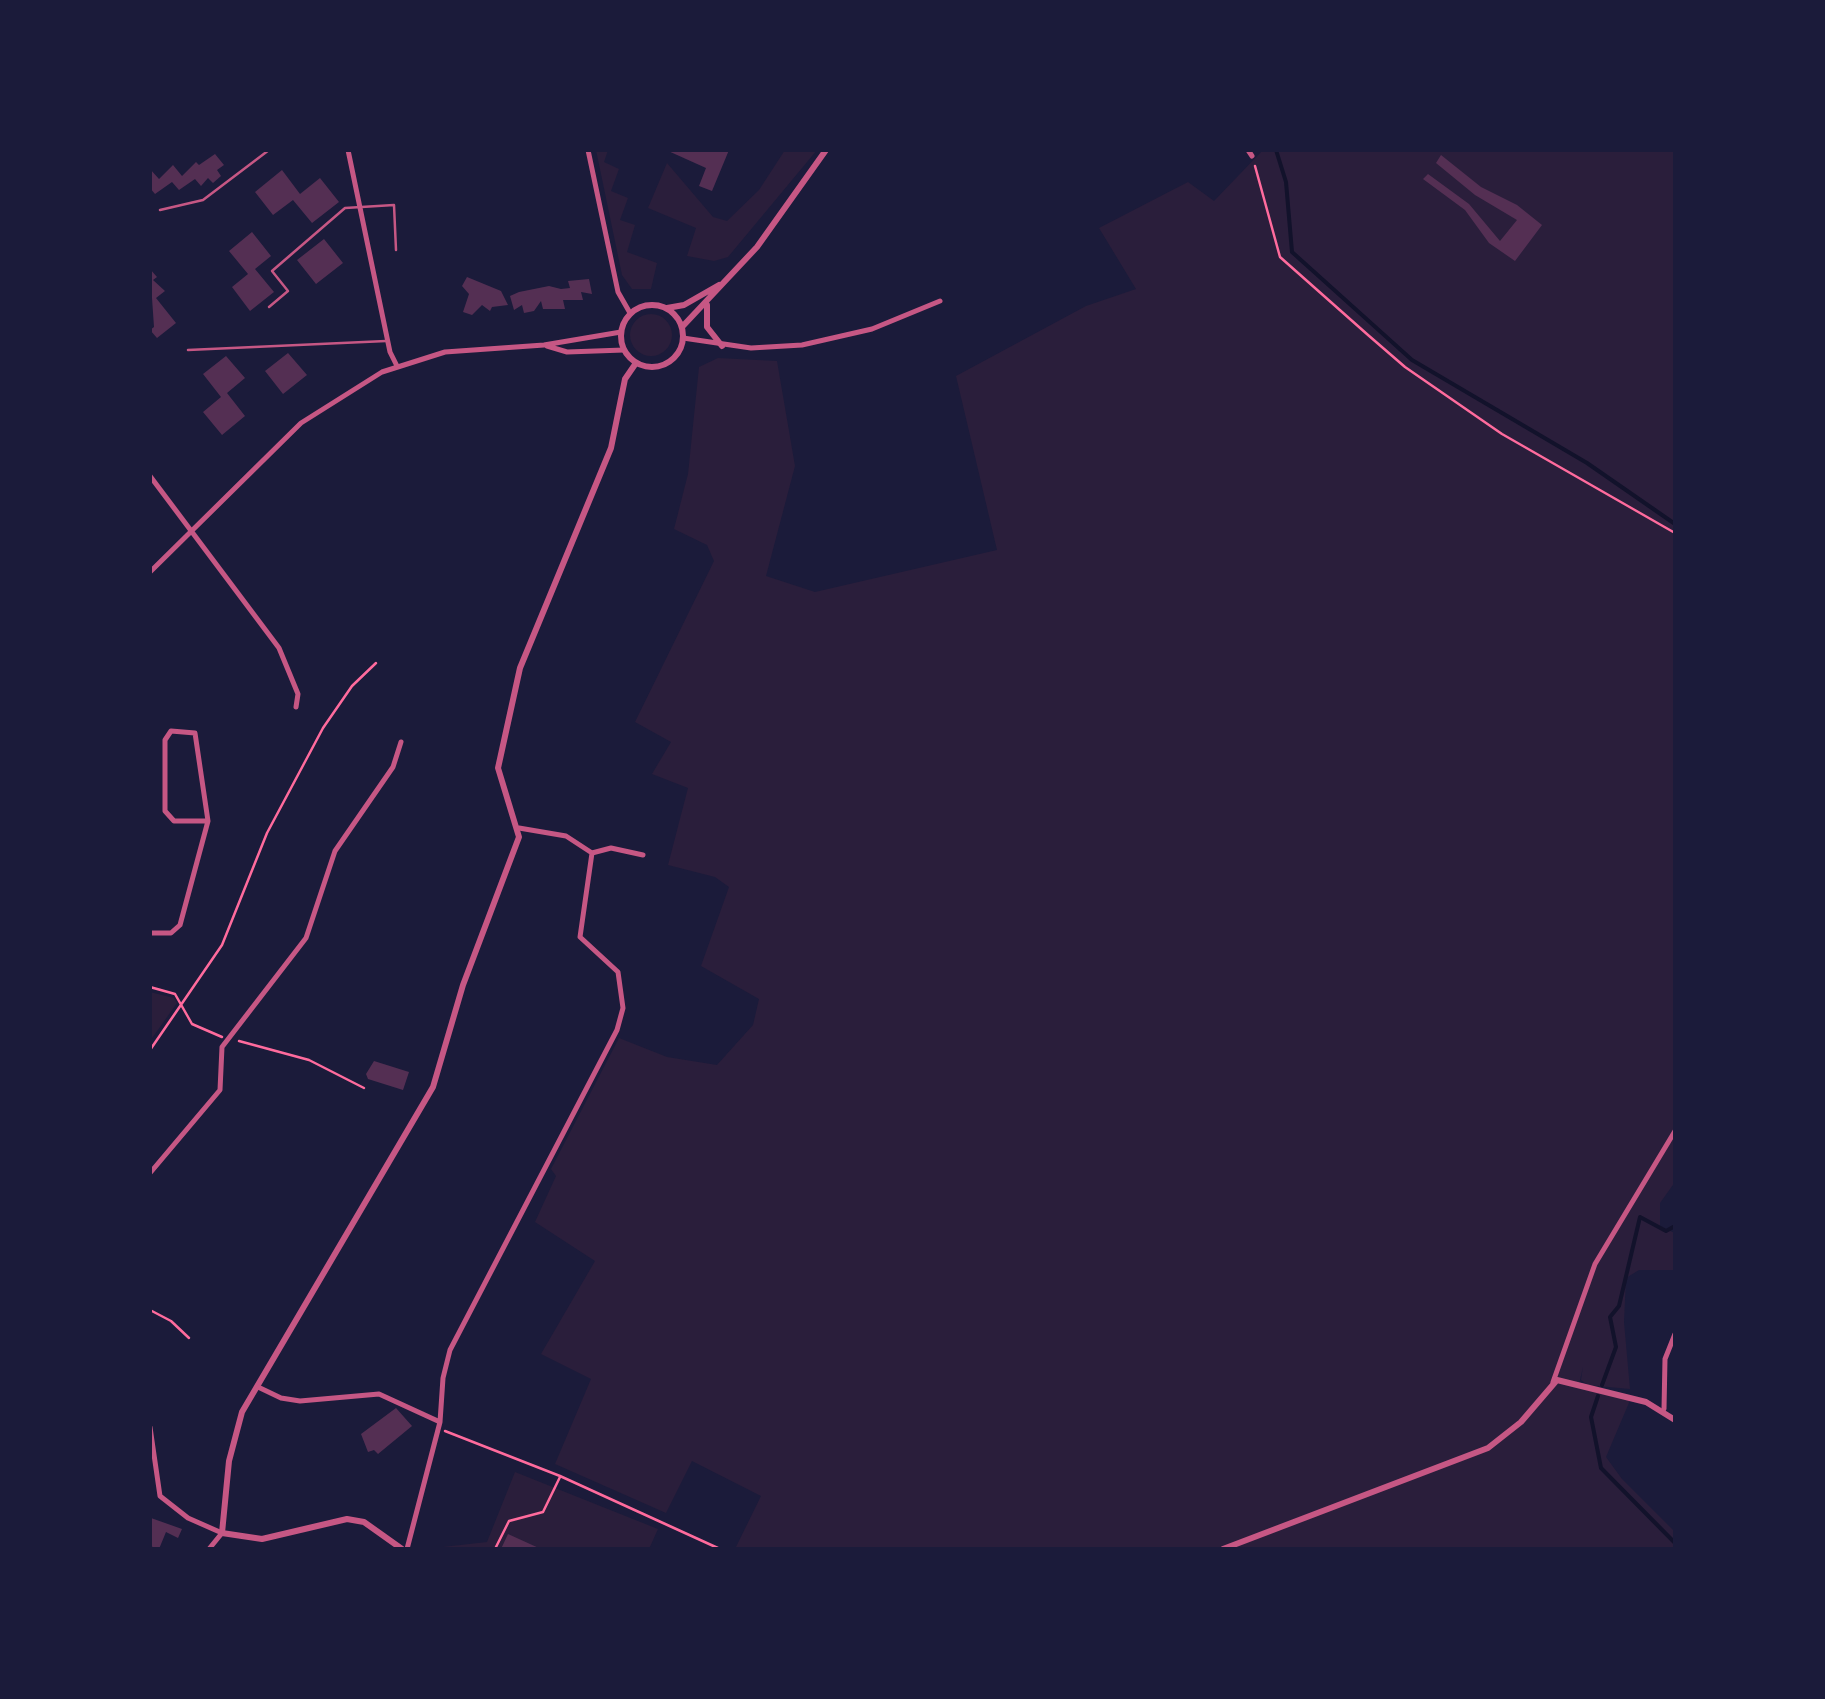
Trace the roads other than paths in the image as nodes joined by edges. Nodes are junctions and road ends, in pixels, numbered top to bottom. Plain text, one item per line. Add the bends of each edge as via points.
1 (268, 150) edge
2 (348, 150) edge
3 (588, 150) edge
4 (826, 150) edge
5 (363, 209) junction
6 (160, 210) dead end
7 (396, 250) dead end
8 (722, 284) junction
9 (713, 295) junction
10 (940, 302) dead end
11 (268, 307) dead end
12 (666, 308) junction
13 (630, 313) junction
14 (682, 328) junction
15 (621, 332) junction
16 (683, 338) junction
17 (388, 341) junction
18 (544, 345) junction
19 (722, 346) junction
20 (188, 350) dead end
21 (624, 350) junction
22 (636, 362) junction
23 (397, 366) junction
24 (150, 476) edge
25 (190, 530) junction
26 (150, 572) edge
27 (296, 708) dead end
28 (401, 742) dead end
29 (208, 822) junction
30 (519, 828) junction
31 (592, 852) junction
32 (643, 855) dead end
33 (150, 933) edge
34 (1675, 1131) edge
35 (150, 1173) edge
36 (1675, 1334) edge
37 (1553, 1382) junction
38 (258, 1387) junction
39 (1664, 1409) junction
40 (1675, 1420) edge
41 (440, 1425) junction
42 (150, 1427) edge
43 (222, 1533) junction
44 (255, 1539) junction
45 (209, 1549) edge
46 (258, 1549) edge
47 (404, 1549) edge
48 (1223, 1549) edge

1 - 6 lane via 203,200
2 - 5 street
3 - 13 street via 618,292
4 - 8 street
5 - 7 lane via 394,205
5 - 11 lane via 345,208 272,271 288,291
5 - 17 street
8 - 9 street
8 - 12 street
9 - 14 street
9 - 19 street via 705,318
10 - 19 street via 828,340 777,348
12 - 13 street via 648,305
12 - 14 street
13 - 15 street
14 - 16 street
15 - 18 street
15 - 21 street
16 - 19 street
16 - 22 street via 670,361 653,367
17 - 20 lane
17 - 23 street
18 - 21 street via 567,352
18 - 23 street via 469,348
21 - 22 street
22 - 30 street via 625,379 611,448 516,684 498,774
23 - 25 street via 301,423
24 - 25 street
25 - 26 street
25 - 27 street via 279,648 298,694
28 - 35 street via 392,767 334,851 306,938 218,1054 220,1090
29 - 29 street via 174,822 165,811 165,740 171,731 195,733
29 - 33 street via 180,925 171,933
30 - 31 street via 566,836
30 - 38 street via 434,1087
31 - 32 street via 611,848
31 - 41 street via 580,937 622,980 617,1030 463,1321 442,1378
34 - 37 street via 1595,1264
36 - 39 street via 1665,1358
37 - 39 street
37 - 48 street via 1521,1422 1488,1448
38 - 41 street via 300,1400 380,1394
38 - 43 street via 236,1425
39 - 40 street
41 - 47 street
42 - 43 street via 160,1496
43 - 44 street
43 - 45 street
44 - 46 street
44 - 47 street via 346,1519 364,1522

